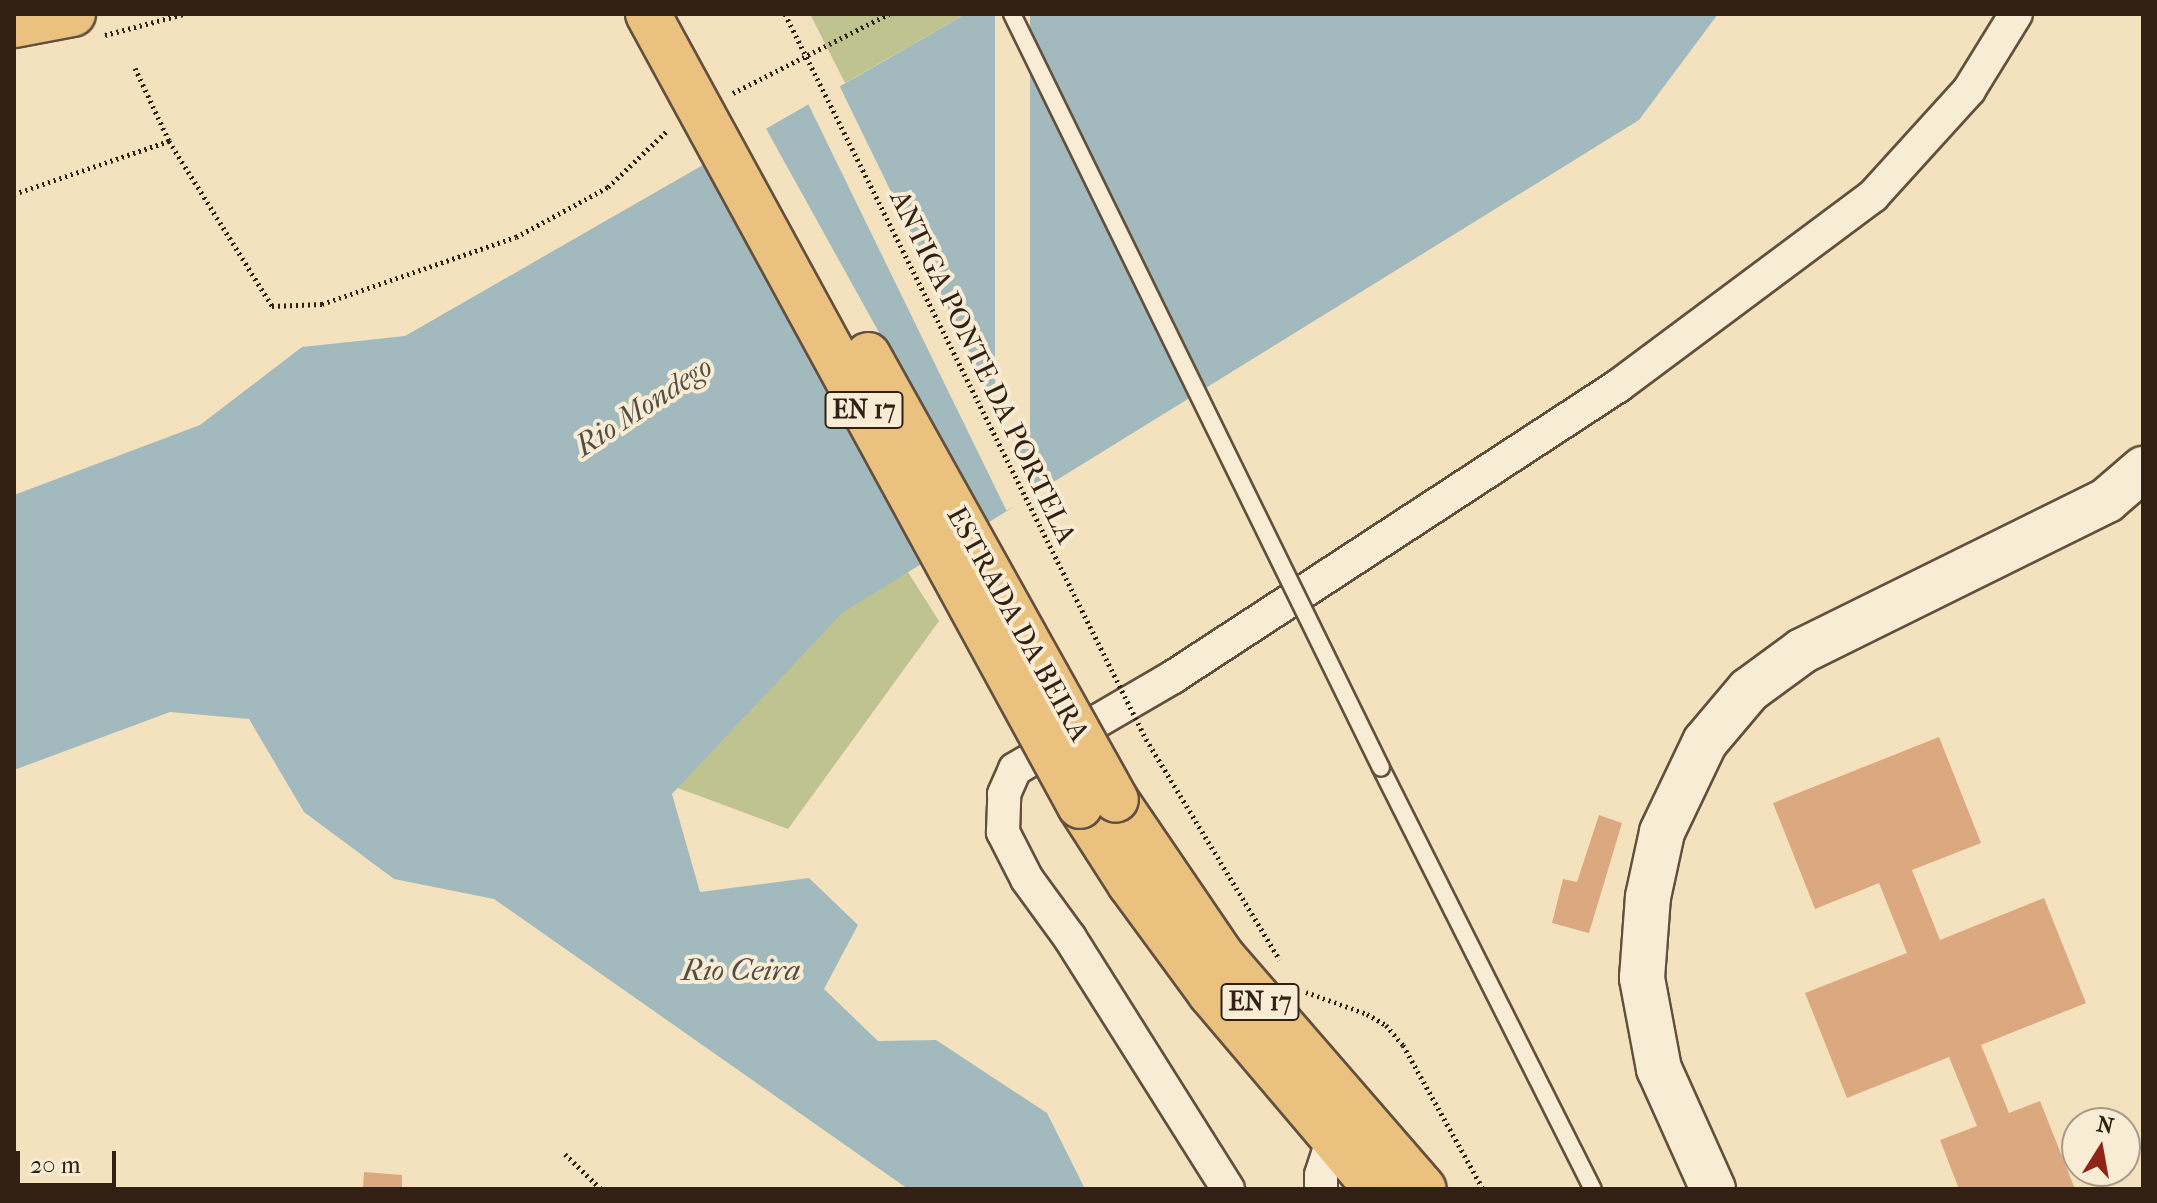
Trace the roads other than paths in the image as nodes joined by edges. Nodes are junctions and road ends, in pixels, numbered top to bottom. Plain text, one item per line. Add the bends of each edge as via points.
1 (73, 14) edge
2 (648, 14) edge
3 (679, 14) edge
4 (1012, 14) edge
5 (2016, 14) edge
6 (14, 25) edge
7 (2143, 469) edge
8 (1098, 803) junction
9 (1333, 1139) junction
10 (1228, 1189) edge
11 (1321, 1189) edge
12 (1376, 1189) edge
13 (1424, 1189) edge
14 (1593, 1189) edge
15 (1713, 1189) edge

1 - 6 main road
2 - 8 main road, ESTRADA DA BEIRA / EN 17, bridge
3 - 8 main road, ESTRADA DA BEIRA / EN 17, bridge
4 - 14 lane, bridge
5 - 10 street via 1969,90 1873,196 1592,403 1173,677 1015,769 1004,794 1003,832 1027,879
7 - 15 street via 2107,500 1802,651 1749,690 1705,742 1662,832 1648,897 1642,978 1659,1069
8 - 9 main road, ESTRADA DA BEIRA / EN 17 via 1139,897 1210,993
8 - 13 main road, ESTRADA DA BEIRA / EN 17
9 - 11 street
9 - 12 main road, ESTRADA DA BEIRA / EN 17

